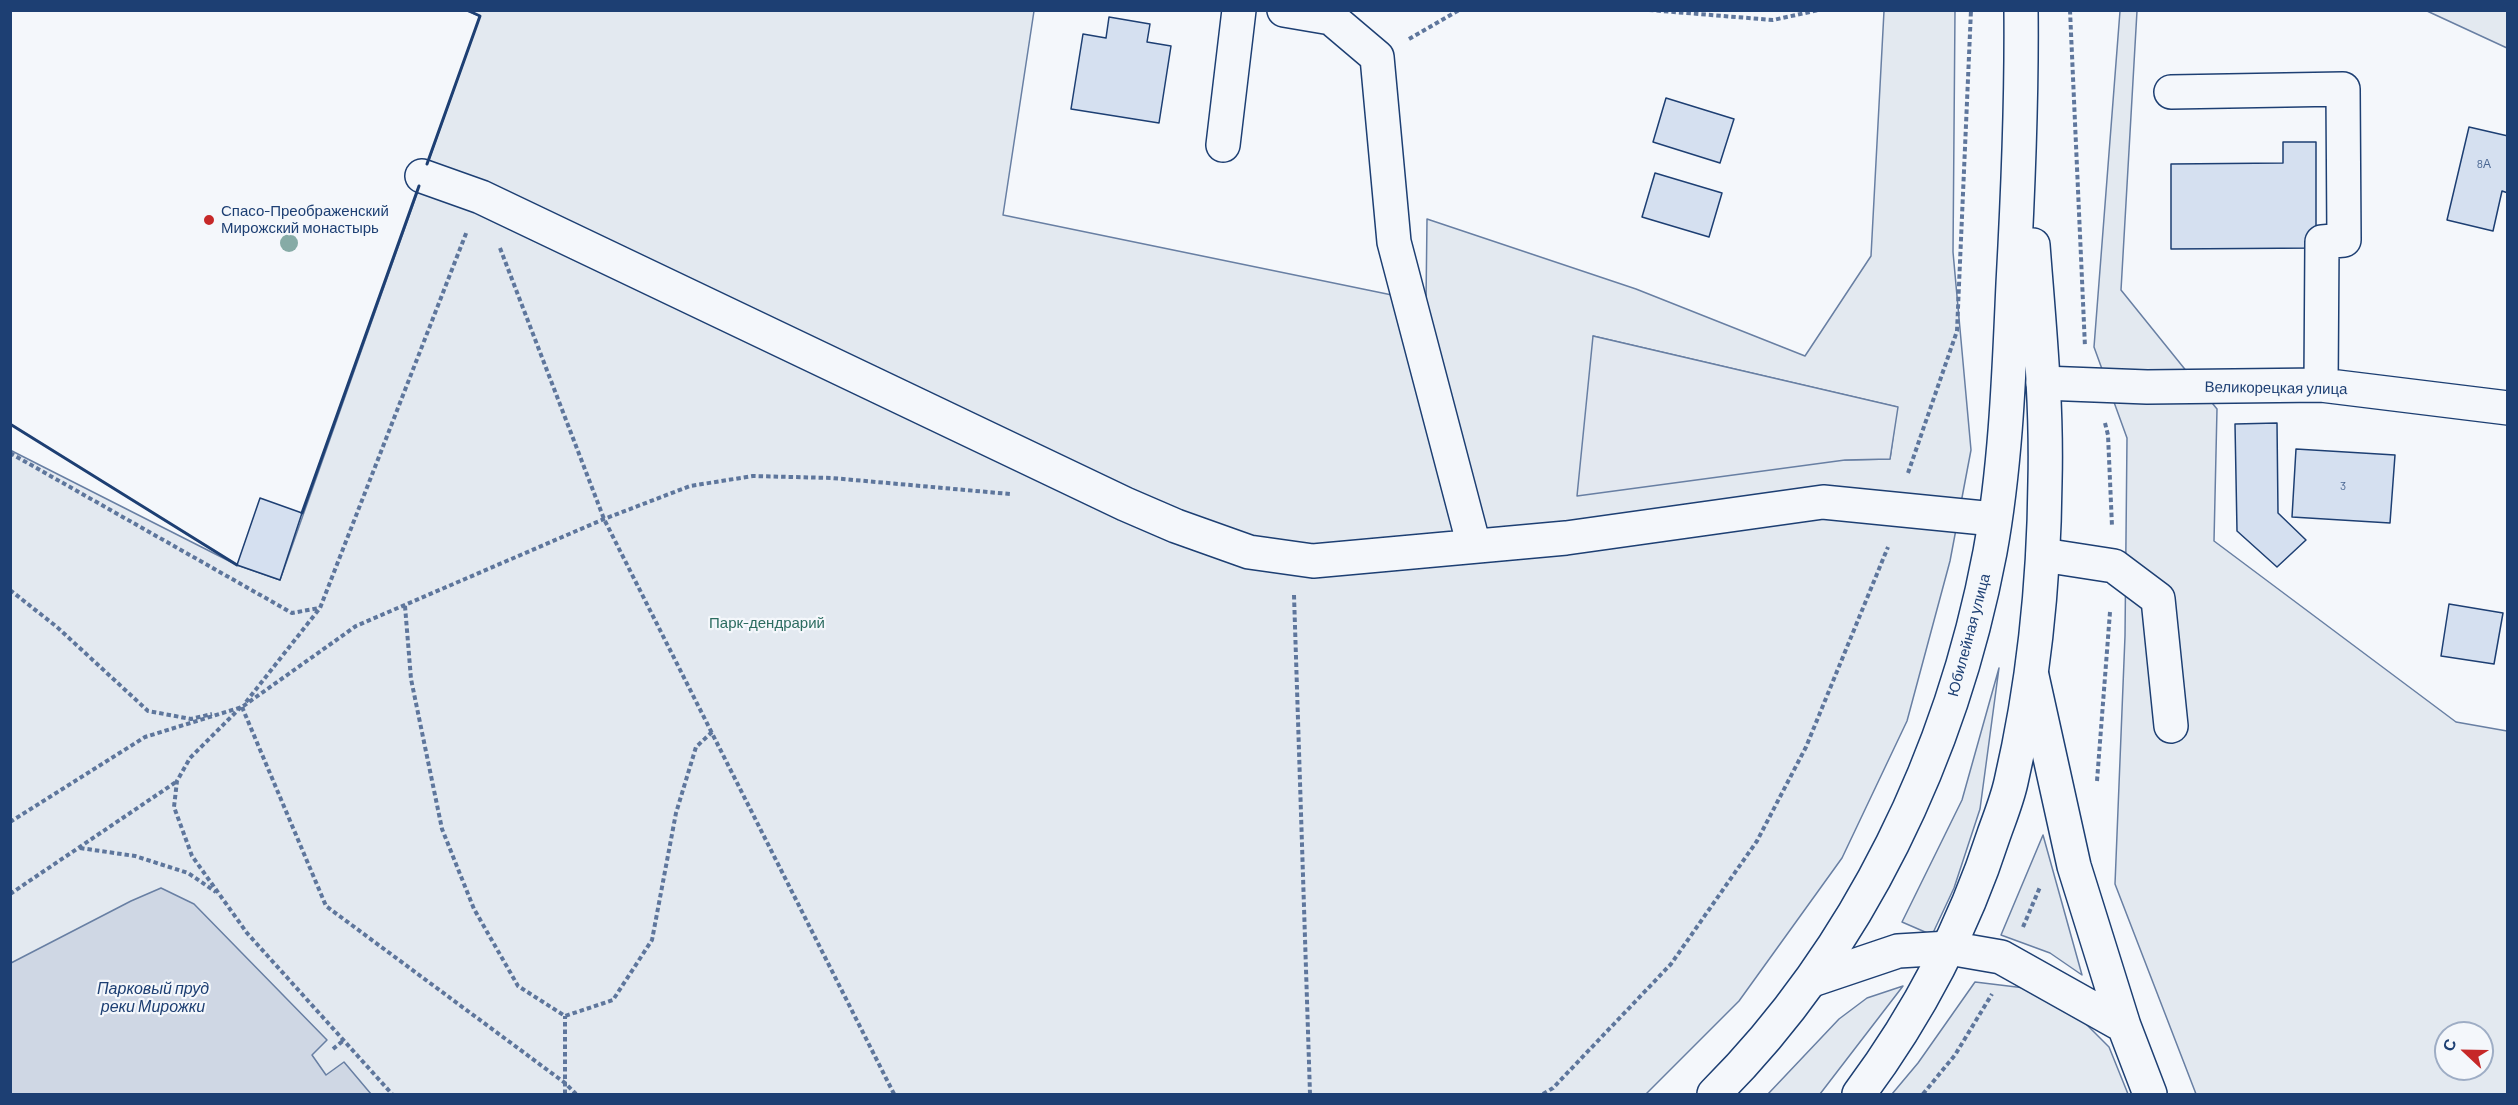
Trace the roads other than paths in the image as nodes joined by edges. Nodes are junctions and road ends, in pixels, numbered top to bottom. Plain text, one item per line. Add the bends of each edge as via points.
1 (1239, 10) edge
2 (1284, 10) edge
3 (2021, 21) edge
4 (2171, 92) dead end
5 (2022, 106) junction
6 (1223, 145) dead end
7 (422, 176) dead end
8 (2043, 383) junction
9 (2322, 386) junction
10 (2508, 408) edge
11 (1994, 519) junction
12 (1474, 546) junction
13 (2043, 555) junction
14 (2032, 676) junction
15 (2170, 726) dead end
16 (1949, 948) junction
17 (1812, 980) junction
18 (2124, 1026) junction
19 (1714, 1095) edge
20 (1859, 1095) edge
21 (2150, 1095) edge

1 - 6 main road
2 - 12 main road via 1331,18 1377,57 1394,242
3 - 5 main road, Юбилейная улица
4 - 9 main road via 2343,89 2344,240 2322,242
5 - 8 main road, Юбилейная улица
5 - 11 main road, Юбилейная улица via 2007,410
7 - 12 main road via 481,197 1125,504 1249,552 1313,561
8 - 9 main road, Великорецкая улица
8 - 13 main road, Юбилейная улица
9 - 10 main road, Великорецкая улица
11 - 12 main road via 1823,502 1566,538
11 - 17 main road, Юбилейная улица via 1977,616 1935,747 1864,901
13 - 14 main road, Юбилейная улица
13 - 15 main road via 2114,566 2158,599
14 - 16 main road, Юбилейная улица via 2010,784 1985,862
14 - 18 main road via 2074,866
16 - 17 main road via 1898,951
16 - 18 main road via 2001,957
16 - 20 main road, Юбилейная улица via 1905,1026
17 - 19 main road, Юбилейная улица via 1747,1062
18 - 21 main road

